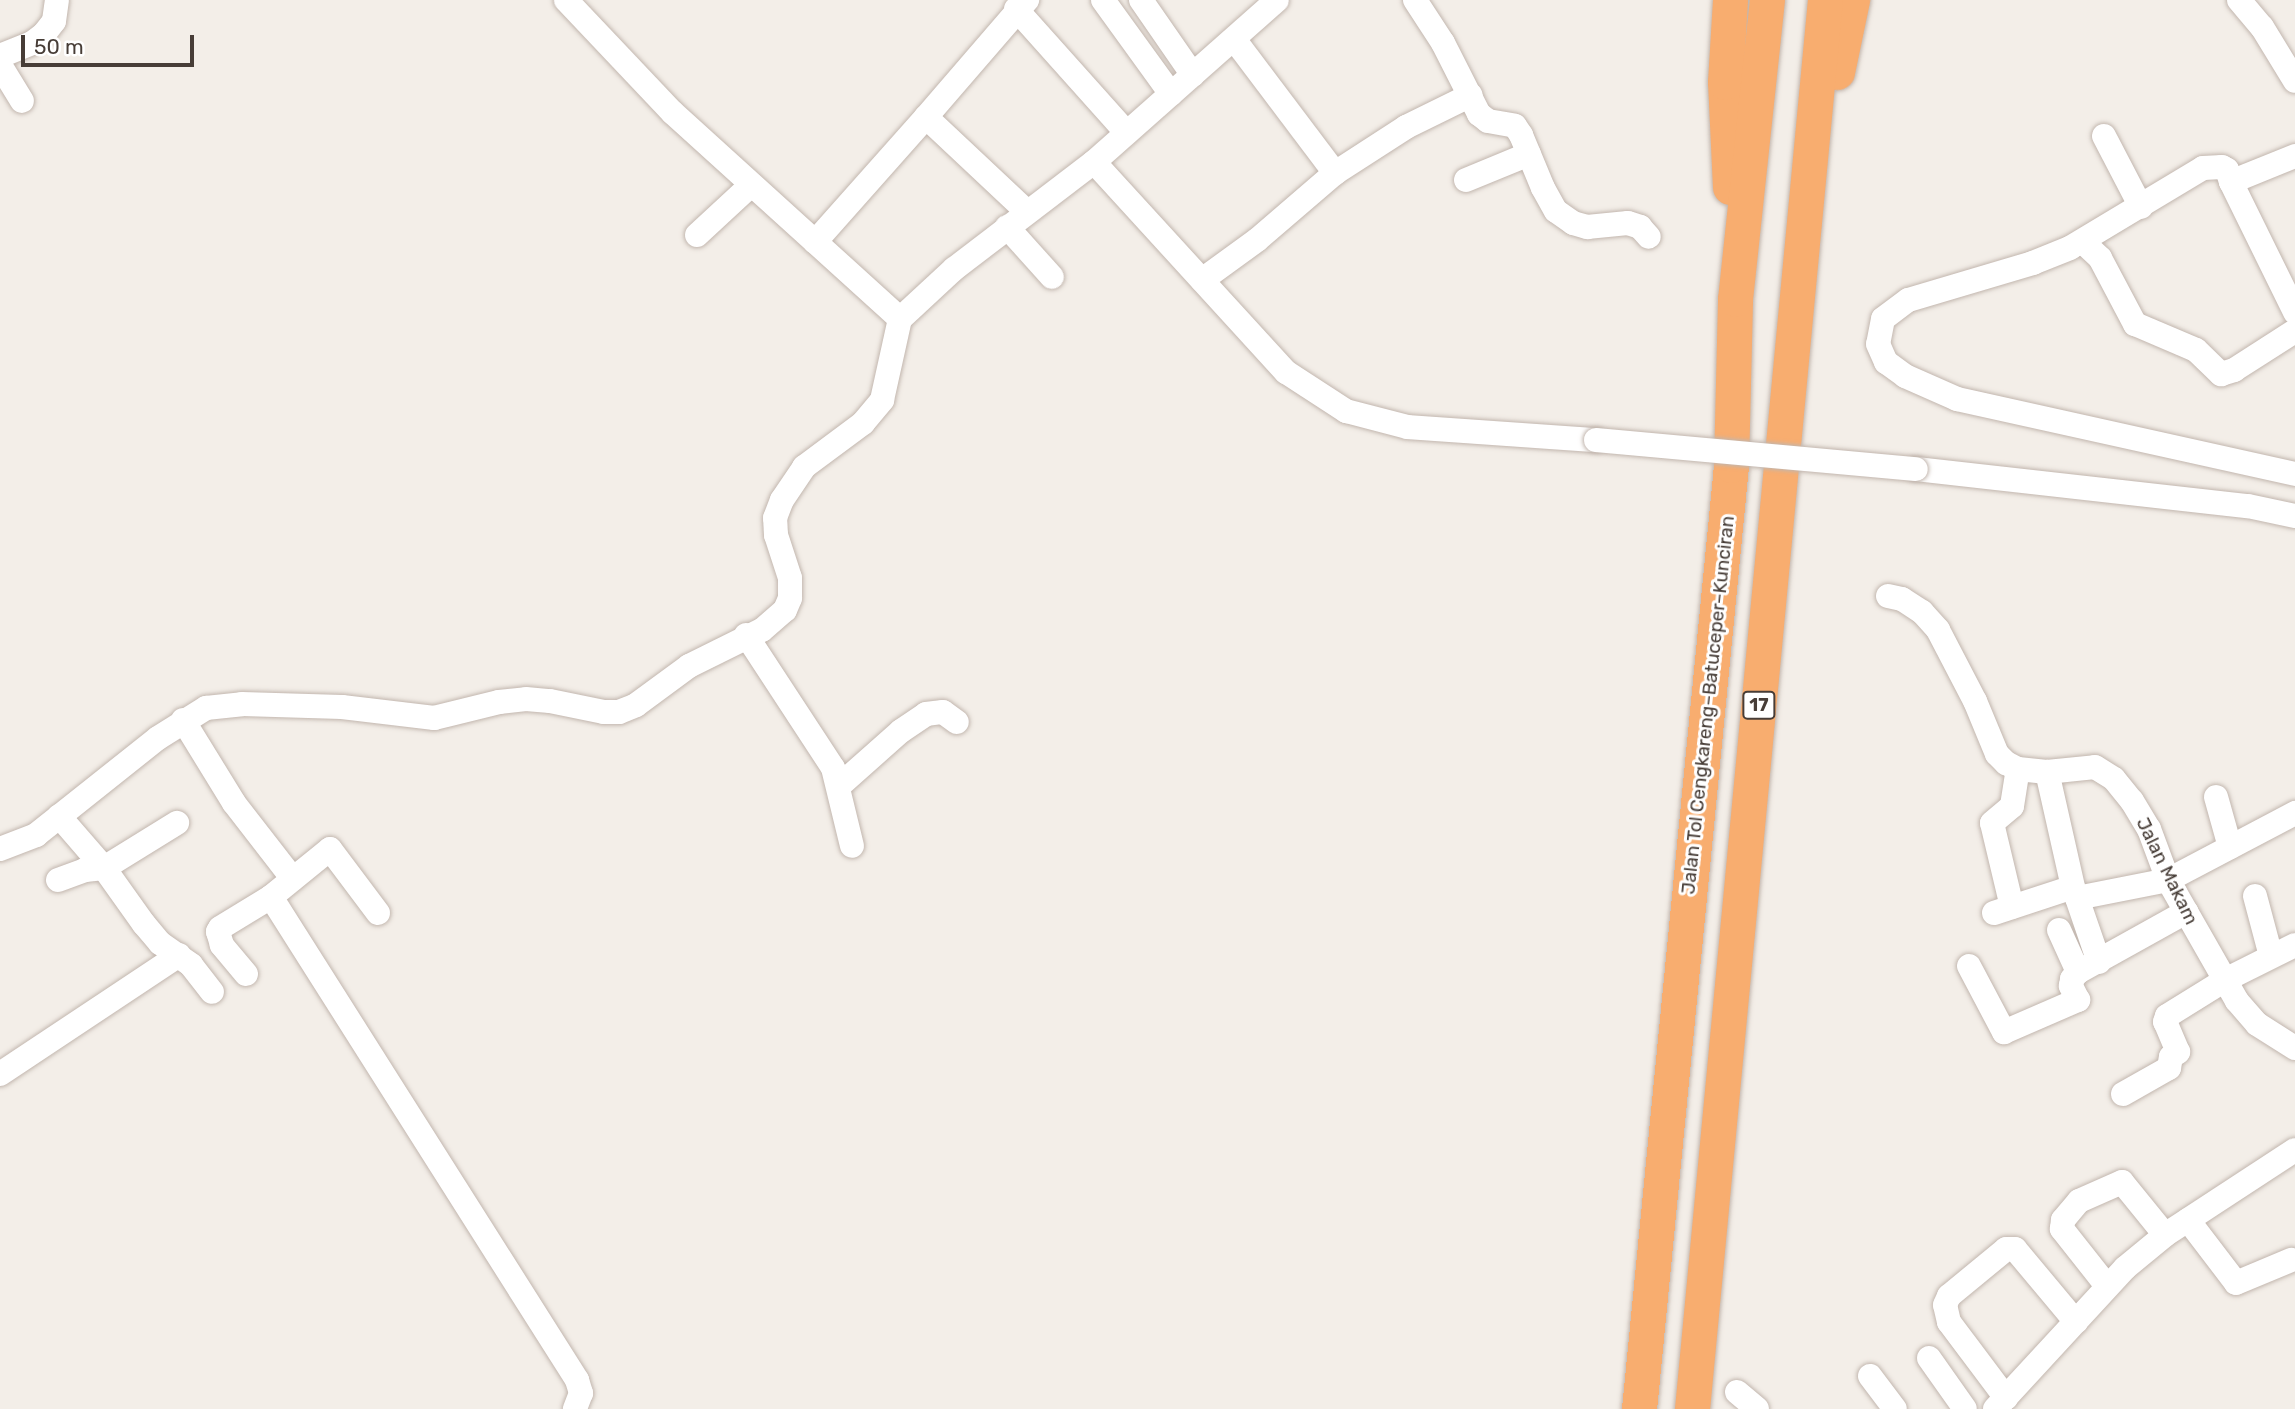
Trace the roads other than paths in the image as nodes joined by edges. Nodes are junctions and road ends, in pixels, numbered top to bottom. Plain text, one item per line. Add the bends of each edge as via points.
1 (57, 0) edge
2 (566, 0) edge
3 (1103, 0) edge
4 (1141, 0) edge
5 (1277, 0) edge
6 (1415, 0) edge
7 (1730, 0) edge
8 (1768, 0) edge
9 (1825, 0) edge
10 (1852, 0) edge
11 (2239, 0) edge
12 (1022, 5) edge
13 (1234, 38) junction
14 (0, 56) edge
15 (0, 65) edge
16 (1193, 75) junction
17 (2295, 81) edge
18 (1171, 94) junction
19 (1471, 95) junction
20 (22, 101) dead end
21 (926, 117) junction
22 (1125, 131) junction
23 (2104, 136) dead end
24 (1529, 154) junction
25 (2295, 156) edge
26 (1094, 162) junction
27 (1335, 173) junction
28 (1465, 180) dead end
29 (2231, 182) junction
30 (751, 185) junction
31 (2141, 207) junction
32 (1017, 219) junction
33 (1804, 225) junction
34 (697, 236) dead end
35 (1649, 237) dead end
36 (815, 242) junction
37 (2084, 243) junction
38 (1052, 277) dead end
39 (1202, 280) junction
40 (1735, 299) junction
41 (2295, 312) edge
42 (901, 319) junction
43 (2295, 331) edge
44 (2295, 474) edge
45 (2295, 516) edge
46 (1888, 596) dead end
47 (746, 635) junction
48 (183, 720) junction
49 (957, 722) dead end
50 (2018, 769) junction
51 (2047, 772) junction
52 (839, 786) junction
53 (2216, 797) dead end
54 (2295, 813) edge
55 (59, 816) junction
56 (177, 824) dead end
57 (852, 846) dead end
58 (2230, 847) junction
59 (0, 849) edge
60 (104, 868) junction
61 (293, 878) junction
62 (58, 880) dead end
63 (2168, 880) junction
64 (2255, 896) dead end
65 (271, 897) junction
66 (2186, 912) junction
67 (378, 913) dead end
68 (2059, 930) dead end
69 (2295, 945) edge
70 (179, 955) junction
71 (2271, 956) junction
72 (1969, 966) dead end
73 (2088, 967) junction
74 (246, 974) dead end
75 (2225, 980) junction
76 (212, 992) dead end
77 (2295, 1048) edge
78 (0, 1074) edge
79 (2123, 1094) dead end
80 (2295, 1150) edge
81 (2188, 1220) junction
82 (2165, 1235) junction
83 (2291, 1260) dead end
84 (2107, 1286) junction
85 (2076, 1322) junction
86 (1929, 1358) dead end
87 (1870, 1376) dead end
88 (1737, 1392) dead end
89 (2000, 1403) edge
90 (575, 1409) edge
91 (1639, 1409) edge
92 (1692, 1409) edge
93 (1758, 1409) edge
94 (1895, 1409) edge
95 (1965, 1409) edge

1 - 14 street via 51,28 32,43
2 - 30 street via 672,112
3 - 18 street
4 - 16 street
5 - 13 street
6 - 19 street
7 - 40 highway via 1725,82
8 - 40 highway, Jalan Tol Cengkareng–Batuceper–Kunciran
9 - 33 highway, 17
10 - 33 highway
11 - 17 street via 2262,27
12 - 21 street
12 - 22 street
13 - 16 street
13 - 27 street
15 - 20 street
16 - 18 street
18 - 22 street
19 - 24 street via 1479,114 1488,121 1514,126
19 - 27 street via 1406,127
21 - 32 street
21 - 36 street
22 - 26 street
23 - 31 street
24 - 28 street
24 - 35 street via 1556,211 1573,223 1587,227 1628,223
25 - 29 street
26 - 32 street
26 - 39 street
27 - 39 street
29 - 31 street via 2222,167 2203,169
29 - 41 street
30 - 34 street
30 - 36 street
31 - 37 street
32 - 38 street
32 - 42 street
33 - 92 highway, 17
36 - 42 street
37 - 43 street via 2100,258 2135,324 2196,350 2221,374
37 - 44 street via 1908,300 1882,319 1878,344 1886,362 1905,376 1957,399
39 - 45 street, bridge via 1286,372 1346,411 1408,427 1916,468 2248,506
40 - 91 highway, Jalan Tol Cengkareng–Batuceper–Kunciran via 1731,465
42 - 47 street via 882,400 863,423 804,467 782,500 775,518 776,535 790,578 790,598 775,620
46 - 50 street via 1922,612 1938,630 1997,754
47 - 48 street via 619,712 526,699 434,718 342,707 223,704
47 - 52 street via 833,768
48 - 55 street
48 - 61 street via 234,803
49 - 52 street via 943,712 926,714
50 - 51 street, Jalan Makam
50 - 51 street via 2012,806 1992,823 2003,910 2073,887
51 - 63 street, Jalan Makam via 2095,767 2114,779 2149,829
52 - 57 street
53 - 58 street
54 - 58 street
55 - 59 street via 36,835
55 - 60 street
56 - 60 street
58 - 63 street
60 - 62 street
60 - 70 street via 160,943
61 - 65 street
61 - 67 street via 330,849
63 - 66 street, Jalan Makam
63 - 73 street via 2077,898
64 - 71 street
65 - 74 street via 218,932 222,945
65 - 90 street via 577,1380 580,1393
66 - 73 street
66 - 75 street, Jalan Makam
68 - 73 street
69 - 71 street
70 - 76 street
70 - 78 street
71 - 75 street
72 - 73 street via 2004,1032 2078,1000 2072,979
75 - 77 street, Jalan Makam via 2258,1024
75 - 79 street via 2167,1016 2178,1052 2171,1057 2169,1068
80 - 81 street
81 - 82 street
81 - 83 street via 2236,1283
82 - 84 street
82 - 84 street via 2122,1182 2079,1201 2063,1220 2062,1229
84 - 85 street
85 - 89 street
85 - 89 street via 2015,1249 2006,1249 1949,1297 1945,1305 1950,1322
86 - 95 street
87 - 94 street
88 - 93 street

